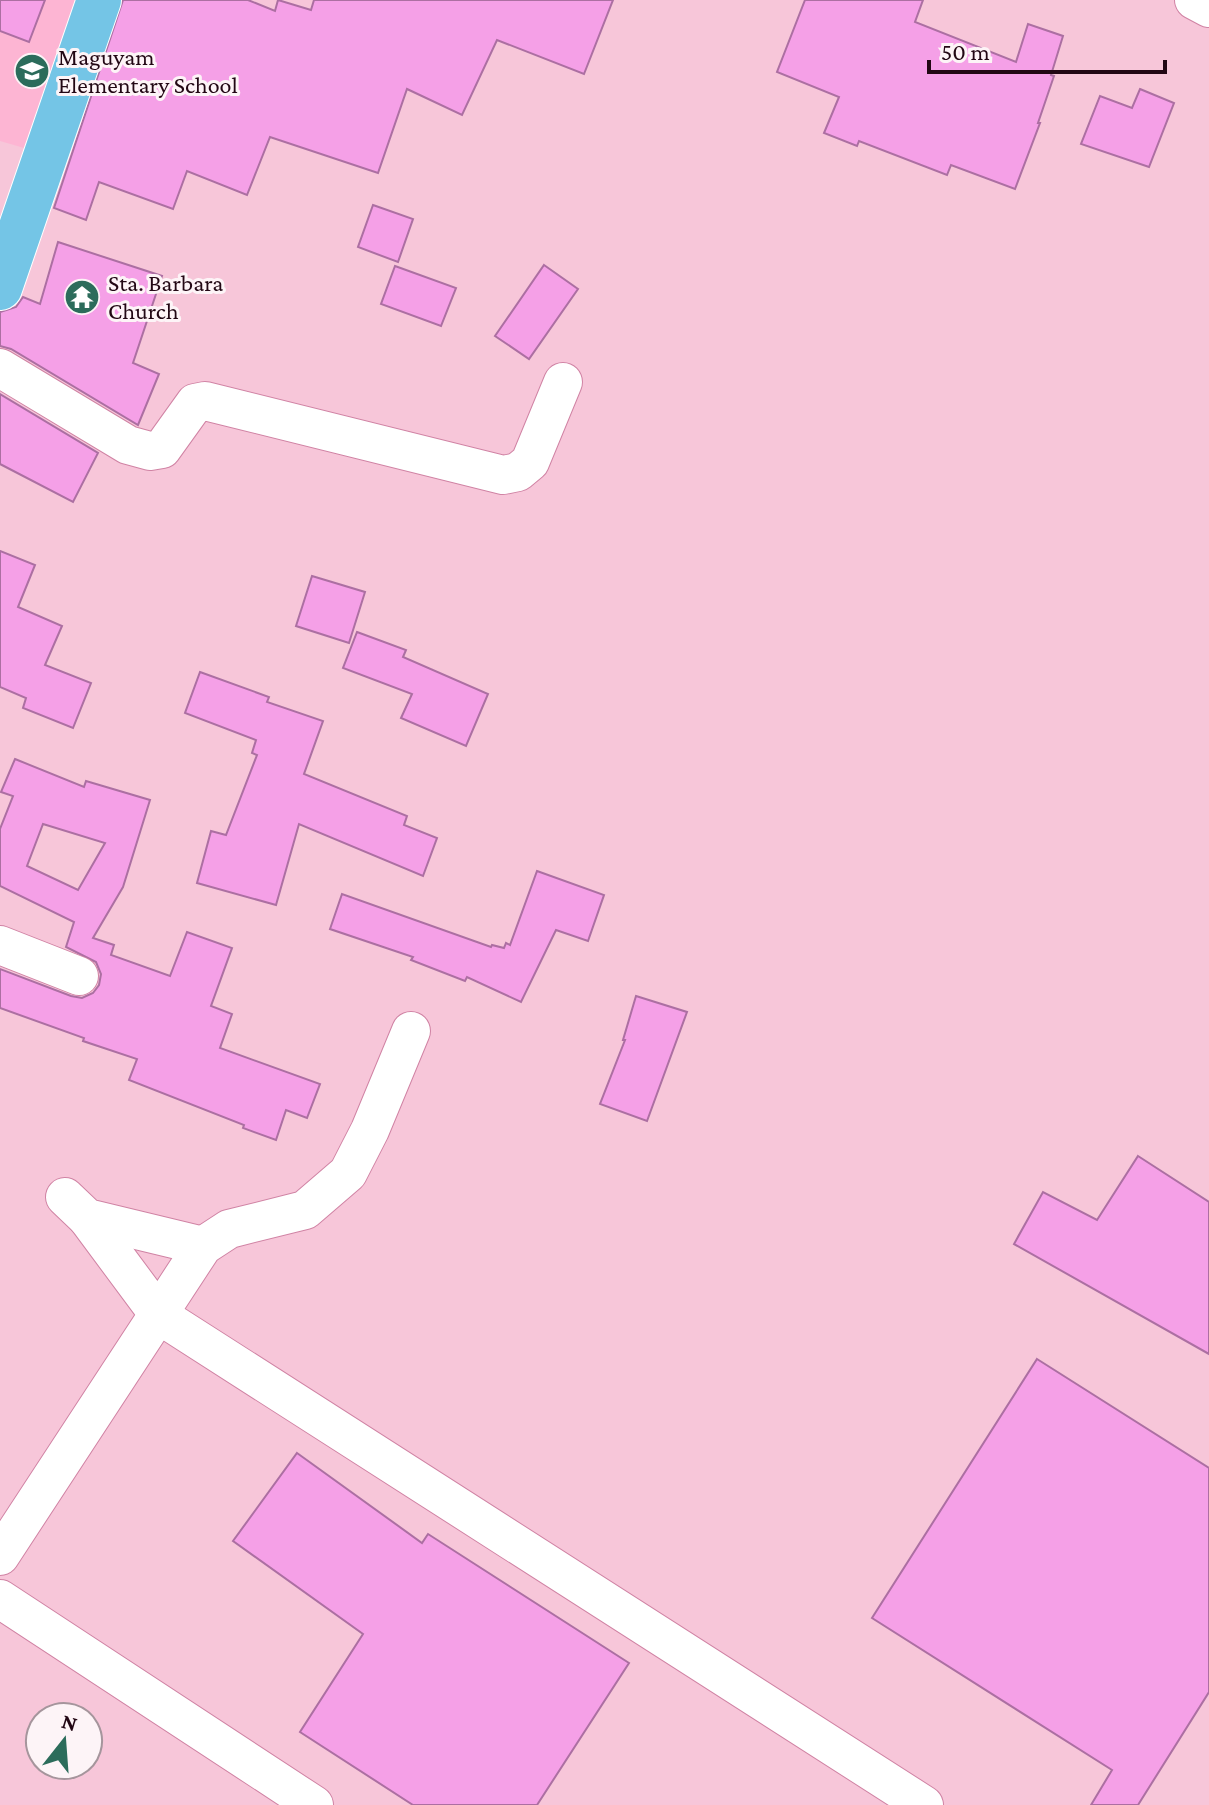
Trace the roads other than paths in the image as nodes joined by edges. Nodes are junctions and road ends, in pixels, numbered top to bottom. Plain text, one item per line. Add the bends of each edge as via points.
1 (99, 0) edge
2 (1194, 0) edge
3 (1209, 8) edge
4 (9, 232) edge
5 (0, 288) edge
6 (0, 368) edge
7 (563, 382) dead end
8 (0, 945) edge
9 (79, 976) dead end
10 (411, 1031) dead end
11 (203, 1246) junction
12 (159, 1315) junction
13 (0, 1556) edge
14 (0, 1599) edge
15 (314, 1805) edge
16 (924, 1805) edge

1 - 4 main road
2 - 3 street
4 - 5 main road
6 - 7 street via 128,445 150,451 162,449 195,403 205,401 503,475 530,462
8 - 9 street
10 - 11 street via 348,1173 305,1210 229,1229
11 - 12 street
11 - 12 street via 76,1208
12 - 13 street
12 - 16 street
14 - 15 street

